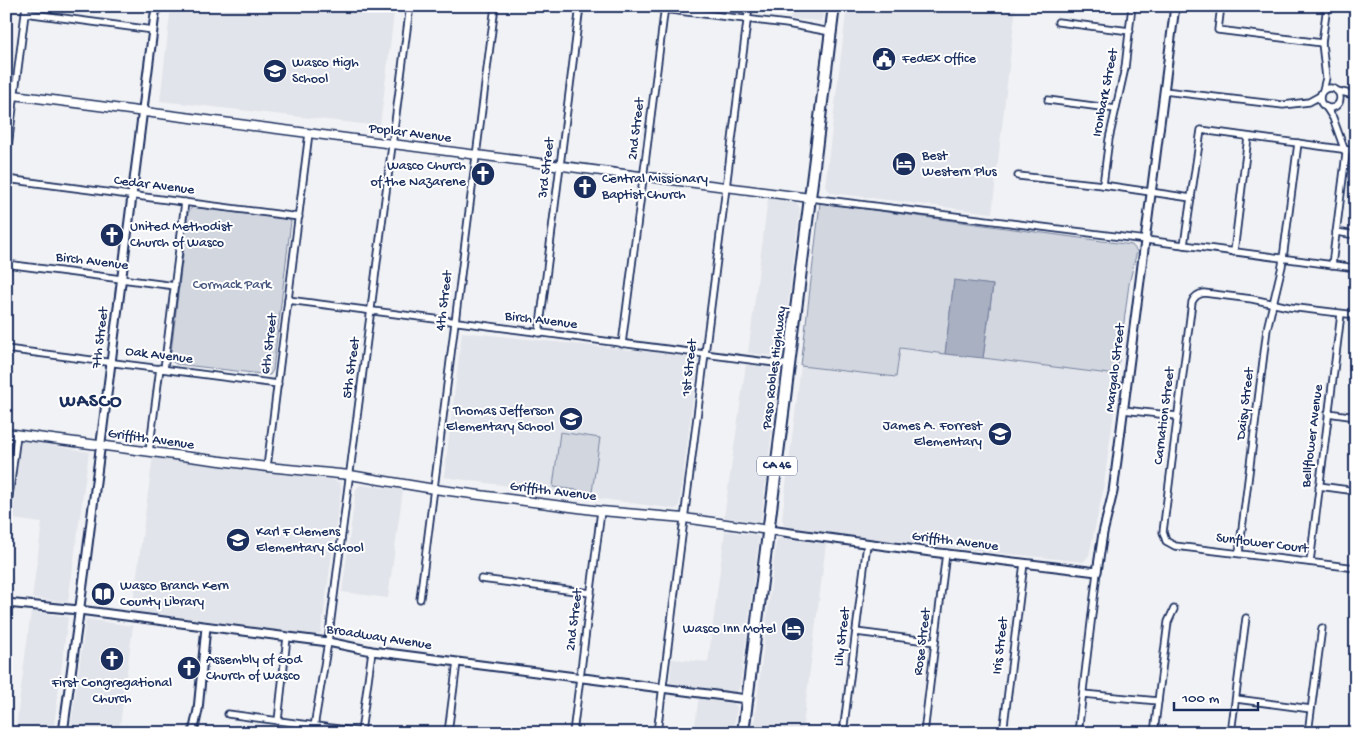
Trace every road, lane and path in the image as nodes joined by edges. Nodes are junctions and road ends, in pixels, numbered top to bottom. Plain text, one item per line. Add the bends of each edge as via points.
1 (156, 6) edge
2 (410, 6) edge
3 (495, 6) edge
4 (580, 6) edge
5 (637, 6) edge
6 (750, 6) edge
7 (834, 6) edge
8 (1132, 6) edge
9 (1175, 6) edge
10 (1220, 6) edge
11 (1327, 6) edge
12 (664, 8) edge
13 (25, 10) edge
14 (748, 21) junction
15 (1058, 22) dead end
16 (153, 30) junction
17 (1130, 31) junction
18 (831, 32) junction
19 (1322, 43) junction
20 (1326, 78) junction
21 (1164, 90) junction
22 (1335, 90) junction
23 (1321, 93) junction
24 (1353, 94) edge
25 (10, 95) edge
26 (1048, 100) dead end
27 (1309, 102) junction
28 (1338, 104) junction
29 (1324, 106) junction
30 (1116, 109) junction
31 (142, 112) junction
32 (1333, 118) junction
33 (310, 134) junction
34 (1248, 137) junction
35 (1298, 143) junction
36 (393, 144) junction
37 (1346, 150) junction
38 (1356, 151) edge
39 (476, 155) junction
40 (6, 162) edge
41 (560, 166) junction
42 (1018, 176) dead end
43 (643, 177) junction
44 (6, 179) edge
45 (1103, 185) junction
46 (726, 188) junction
47 (1152, 193) junction
48 (132, 195) junction
49 (810, 198) junction
50 (1191, 198) junction
51 (185, 202) junction
52 (299, 217) junction
53 (1336, 232) junction
54 (1356, 235) edge
55 (1146, 240) junction
56 (1184, 245) junction
57 (1234, 252) junction
58 (1283, 258) junction
59 (6, 264) edge
60 (1332, 264) junction
61 (1356, 268) edge
62 (122, 279) junction
63 (175, 286) junction
64 (288, 300) junction
65 (1273, 304) junction
66 (372, 311) junction
67 (1341, 314) junction
68 (1356, 315) edge
69 (455, 322) junction
70 (539, 333) junction
71 (622, 344) junction
72 (6, 349) edge
73 (705, 353) junction
74 (111, 362) junction
75 (790, 365) junction
76 (162, 369) junction
77 (278, 384) junction
78 (1124, 410) junction
79 (1328, 413) junction
80 (1177, 416) junction
81 (1356, 417) edge
82 (6, 433) edge
83 (17, 435) junction
84 (100, 446) junction
85 (149, 452) junction
86 (267, 467) junction
87 (350, 475) junction
88 (1319, 486) junction
89 (434, 489) junction
90 (1356, 491) edge
91 (601, 511) junction
92 (684, 518) junction
93 (6, 519) edge
94 (769, 530) junction
95 (1166, 541) joint
96 (867, 544) junction
97 (946, 553) junction
98 (1239, 554) junction
99 (1310, 562) junction
100 (1024, 563) junction
101 (1356, 568) edge
102 (1097, 572) junction
103 (481, 579) dead end
104 (591, 593) junction
105 (420, 599) dead end
106 (6, 603) edge
107 (1174, 608) dead end
108 (79, 610) junction
109 (1246, 618) dead end
110 (206, 627) junction
111 (1322, 628) dead end
112 (856, 632) junction
113 (287, 637) junction
114 (328, 642) junction
115 (935, 642) junction
116 (372, 651) junction
117 (457, 662) junction
118 (580, 678) junction
119 (663, 688) junction
120 (1083, 694) junction
121 (1236, 699) junction
122 (748, 700) junction
123 (1158, 701) junction
124 (1312, 709) junction
125 (228, 714) dead end
126 (278, 721) junction
127 (314, 725) junction
128 (361, 732) edge
129 (62, 733) edge
130 (193, 733) edge
131 (313, 733) edge
132 (448, 733) edge
133 (573, 733) edge
134 (658, 733) edge
135 (743, 733) edge
136 (843, 733) edge
137 (924, 733) edge
138 (1003, 733) edge
139 (1078, 733) edge
140 (1154, 733) edge
141 (1231, 733) edge
142 (1308, 733) edge

1 - 16 street, 7th Street
2 - 36 street, 5th Street
3 - 39 street, 4th Street
4 - 41 street, 3rd Street
5 - 12 street
6 - 14 street, 1st Street
7 - 18 highway, Paso Robles Highway / CA 46
8 - 17 street, Ironbark Street
9 - 21 street, Margalo Street
10 - 19 street via 1218,30
11 - 19 street
12 - 14 street
12 - 43 street, 2nd Street
13 - 16 street
13 - 25 street
14 - 18 street
14 - 46 street, 1st Street
15 - 17 street
16 - 31 street, 7th Street
17 - 30 street, Ironbark Street
18 - 49 highway, Paso Robles Highway / CA 46
19 - 20 street
20 - 22 street
20 - 23 street
21 - 27 street via 1276,105
21 - 47 street, Margalo Street
22 - 23 street via 1329,88
22 - 24 street
22 - 28 street via 1340,98
23 - 27 street
23 - 29 street
24 - 28 street
25 - 31 main road, Poplar Avenue
25 - 40 street
26 - 30 street
27 - 29 street
28 - 29 street via 1332,108
28 - 32 street
29 - 32 street
30 - 45 street, Ironbark Street
31 - 33 main road, Poplar Avenue
31 - 48 street, 7th Street
32 - 37 street
33 - 36 main road, Poplar Avenue
33 - 52 street, 6th Street
34 - 35 street
34 - 50 street via 1201,130
34 - 57 street
35 - 37 street
35 - 58 street, Daisy Street
36 - 39 main road, Poplar Avenue
36 - 66 street, 5th Street
37 - 38 street
37 - 53 street
39 - 41 main road, Poplar Avenue
39 - 69 street, 4th Street
41 - 43 main road, Poplar Avenue
41 - 70 street, 3rd Street
42 - 45 street
43 - 46 main road, Poplar Avenue
43 - 71 street, 2nd Street
44 - 48 street, Cedar Avenue
45 - 47 street
46 - 49 main road, Poplar Avenue
46 - 73 street, 1st Street
47 - 50 street
47 - 55 street, Margalo Street
48 - 51 street, Cedar Avenue
48 - 62 street, 7th Street
49 - 55 street
49 - 75 highway, Paso Robles Highway / CA 46
50 - 56 street
51 - 52 street, Cedar Avenue
51 - 63 street
52 - 64 street, 6th Street
53 - 54 street
53 - 60 street
55 - 56 street
55 - 78 street, Margalo Street
56 - 57 street
57 - 58 street
58 - 60 street
58 - 65 street, Daisy Street
59 - 62 street, Birch Avenue
60 - 61 street
62 - 63 street, Birch Avenue
62 - 74 street, 7th Street
63 - 76 street
64 - 66 street, Birch Avenue
64 - 77 street, 6th Street
65 - 67 street
65 - 80 street, Carnation Street via 1204,293 1196,296 1192,302
65 - 98 street, Daisy Street via 1267,329
66 - 69 street, Birch Avenue
66 - 87 street, 5th Street
67 - 68 street
67 - 79 street, Bellflower Avenue
69 - 70 street, Birch Avenue
69 - 89 street, 4th Street
70 - 71 street, Birch Avenue
71 - 73 street, Birch Avenue
72 - 74 street, Oak Avenue
73 - 75 street, Birch Avenue
73 - 92 street, 1st Street
74 - 76 street, Oak Avenue
74 - 84 street, 7th Street
75 - 94 highway, Paso Robles Highway / CA 46
76 - 77 street, Oak Avenue
76 - 85 street
77 - 86 street, 6th Street
78 - 80 street
78 - 102 street, Margalo Street via 1113,492 1102,533
79 - 81 street
79 - 88 street, Bellflower Avenue
80 - 95 street, Carnation Street via 1163,532
82 - 83 main road, Griffith Avenue
83 - 84 main road, Griffith Avenue
83 - 93 street
84 - 85 main road, Griffith Avenue
84 - 108 street, 7th Street
85 - 86 main road, Griffith Avenue
86 - 87 main road, Griffith Avenue
87 - 89 main road, Griffith Avenue
87 - 114 street, 5th Street
88 - 90 street
88 - 99 street, Bellflower Avenue
89 - 91 main road, Griffith Avenue
89 - 105 street, 4th Street
91 - 92 main road, Griffith Avenue
91 - 104 street, 2nd Street
92 - 94 main road, Griffith Avenue
92 - 119 street, 1st Street
94 - 96 street, Griffith Avenue
94 - 122 highway, Paso Robles Highway / CA 46
95 - 98 street, Sunflower Court via 1175,546
96 - 97 street, Griffith Avenue
96 - 112 street, Lily Street
97 - 100 street, Griffith Avenue
97 - 115 street, Rose Street
98 - 99 street, Sunflower Court
99 - 101 street, Sunflower Court
100 - 102 street, Griffith Avenue
100 - 138 street, Iris Street
102 - 120 street, Margalo Street
103 - 104 street
104 - 118 street, 2nd Street
106 - 108 street, Broadway Avenue
107 - 123 street via 1168,622
108 - 110 street, Broadway Avenue
108 - 129 street, 7th Street
109 - 121 street
110 - 113 street, Broadway Avenue
110 - 130 street
111 - 124 street
112 - 115 street
112 - 136 street, Lily Street
113 - 114 street, Broadway Avenue
113 - 126 street
114 - 116 street, Broadway Avenue
114 - 127 street, 5th Street
115 - 137 street, Rose Street
116 - 117 street, Broadway Avenue
116 - 128 street
117 - 118 street, Broadway Avenue
117 - 132 street
118 - 119 street, Broadway Avenue
118 - 133 street, 2nd Street
119 - 122 street, Broadway Avenue
119 - 134 street, 1st Street
120 - 123 street
120 - 139 street, Margalo Street
121 - 124 street
121 - 141 street
122 - 135 highway, Paso Robles Highway / CA 46
123 - 140 street
124 - 142 street
125 - 126 street
126 - 127 street
127 - 128 street
127 - 131 street, 5th Street

